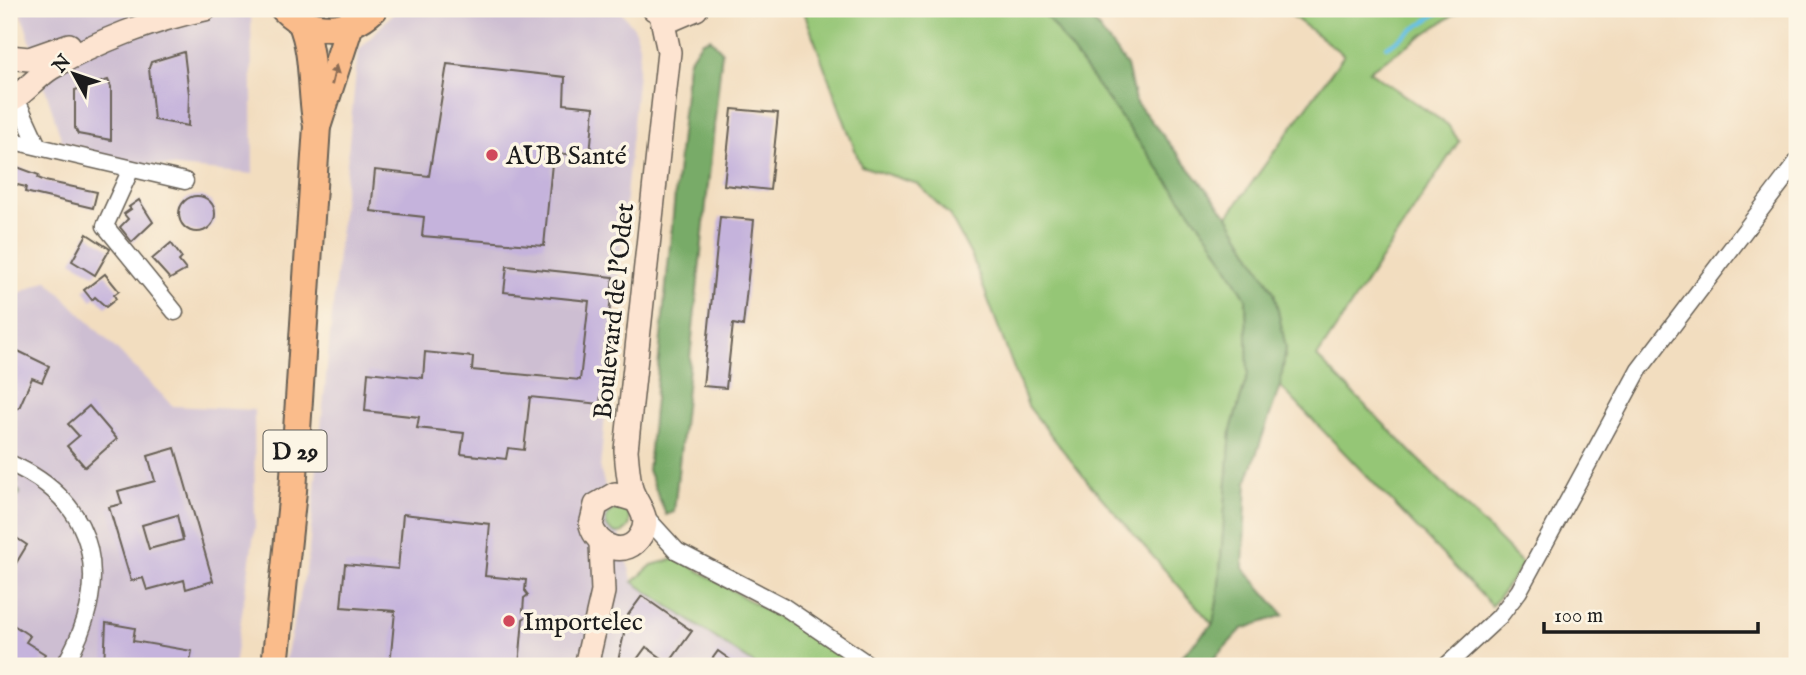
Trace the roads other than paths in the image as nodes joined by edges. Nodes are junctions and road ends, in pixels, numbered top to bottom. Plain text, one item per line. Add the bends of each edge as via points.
1 (162, 9) edge
2 (205, 9) edge
3 (374, 9) edge
4 (692, 11) edge
5 (658, 12) edge
6 (293, 15) edge
7 (350, 25) junction
8 (669, 52) junction
9 (11, 57) edge
10 (17, 94) edge
11 (317, 126) junction
12 (9, 140) edge
13 (38, 146) junction
14 (1797, 162) edge
15 (131, 169) junction
16 (185, 181) dead end
17 (175, 312) dead end
18 (626, 450) junction
19 (9, 463) edge
20 (608, 496) junction
21 (640, 508) junction
22 (601, 543) junction
23 (632, 544) junction
24 (677, 551) junction
25 (603, 592) junction
26 (64, 666) edge
27 (275, 666) edge
28 (586, 666) edge
29 (871, 666) edge
30 (1446, 666) edge

1 - 9 street via 47,54
2 - 10 street via 79,54
3 - 7 main road
4 - 5 street via 675,18
4 - 8 street, Boulevard de l'Odet
5 - 8 street, Boulevard de l'Odet
6 - 7 main road via 330,28
6 - 11 main road, D 29 via 311,54
11 -> 7 main road, D 29
8 - 18 street, Boulevard de l'Odet
9 - 10 street via 26,71
10 - 13 street
11 - 27 main road, D 29 via 289,532
12 - 13 street
13 - 15 street
14 - 30 street via 1639,370 1515,597
15 - 16 street
15 - 17 street via 105,226
18 - 20 street, Boulevard de l'Odet
18 - 21 street, Boulevard de l'Odet
19 - 26 street via 59,494 86,537 92,586 89,613
20 - 21 street via 622,494
20 - 22 street, Boulevard de l'Odet via 596,505 591,518
21 - 23 street, Boulevard de l'Odet via 645,525
21 - 24 street
22 - 23 street via 614,548
22 - 25 street, Boulevard de l'Odet
23 - 24 street
23 - 25 street, Boulevard de l'Odet
24 - 29 street via 783,606
25 - 28 street, Boulevard de l'Odet

